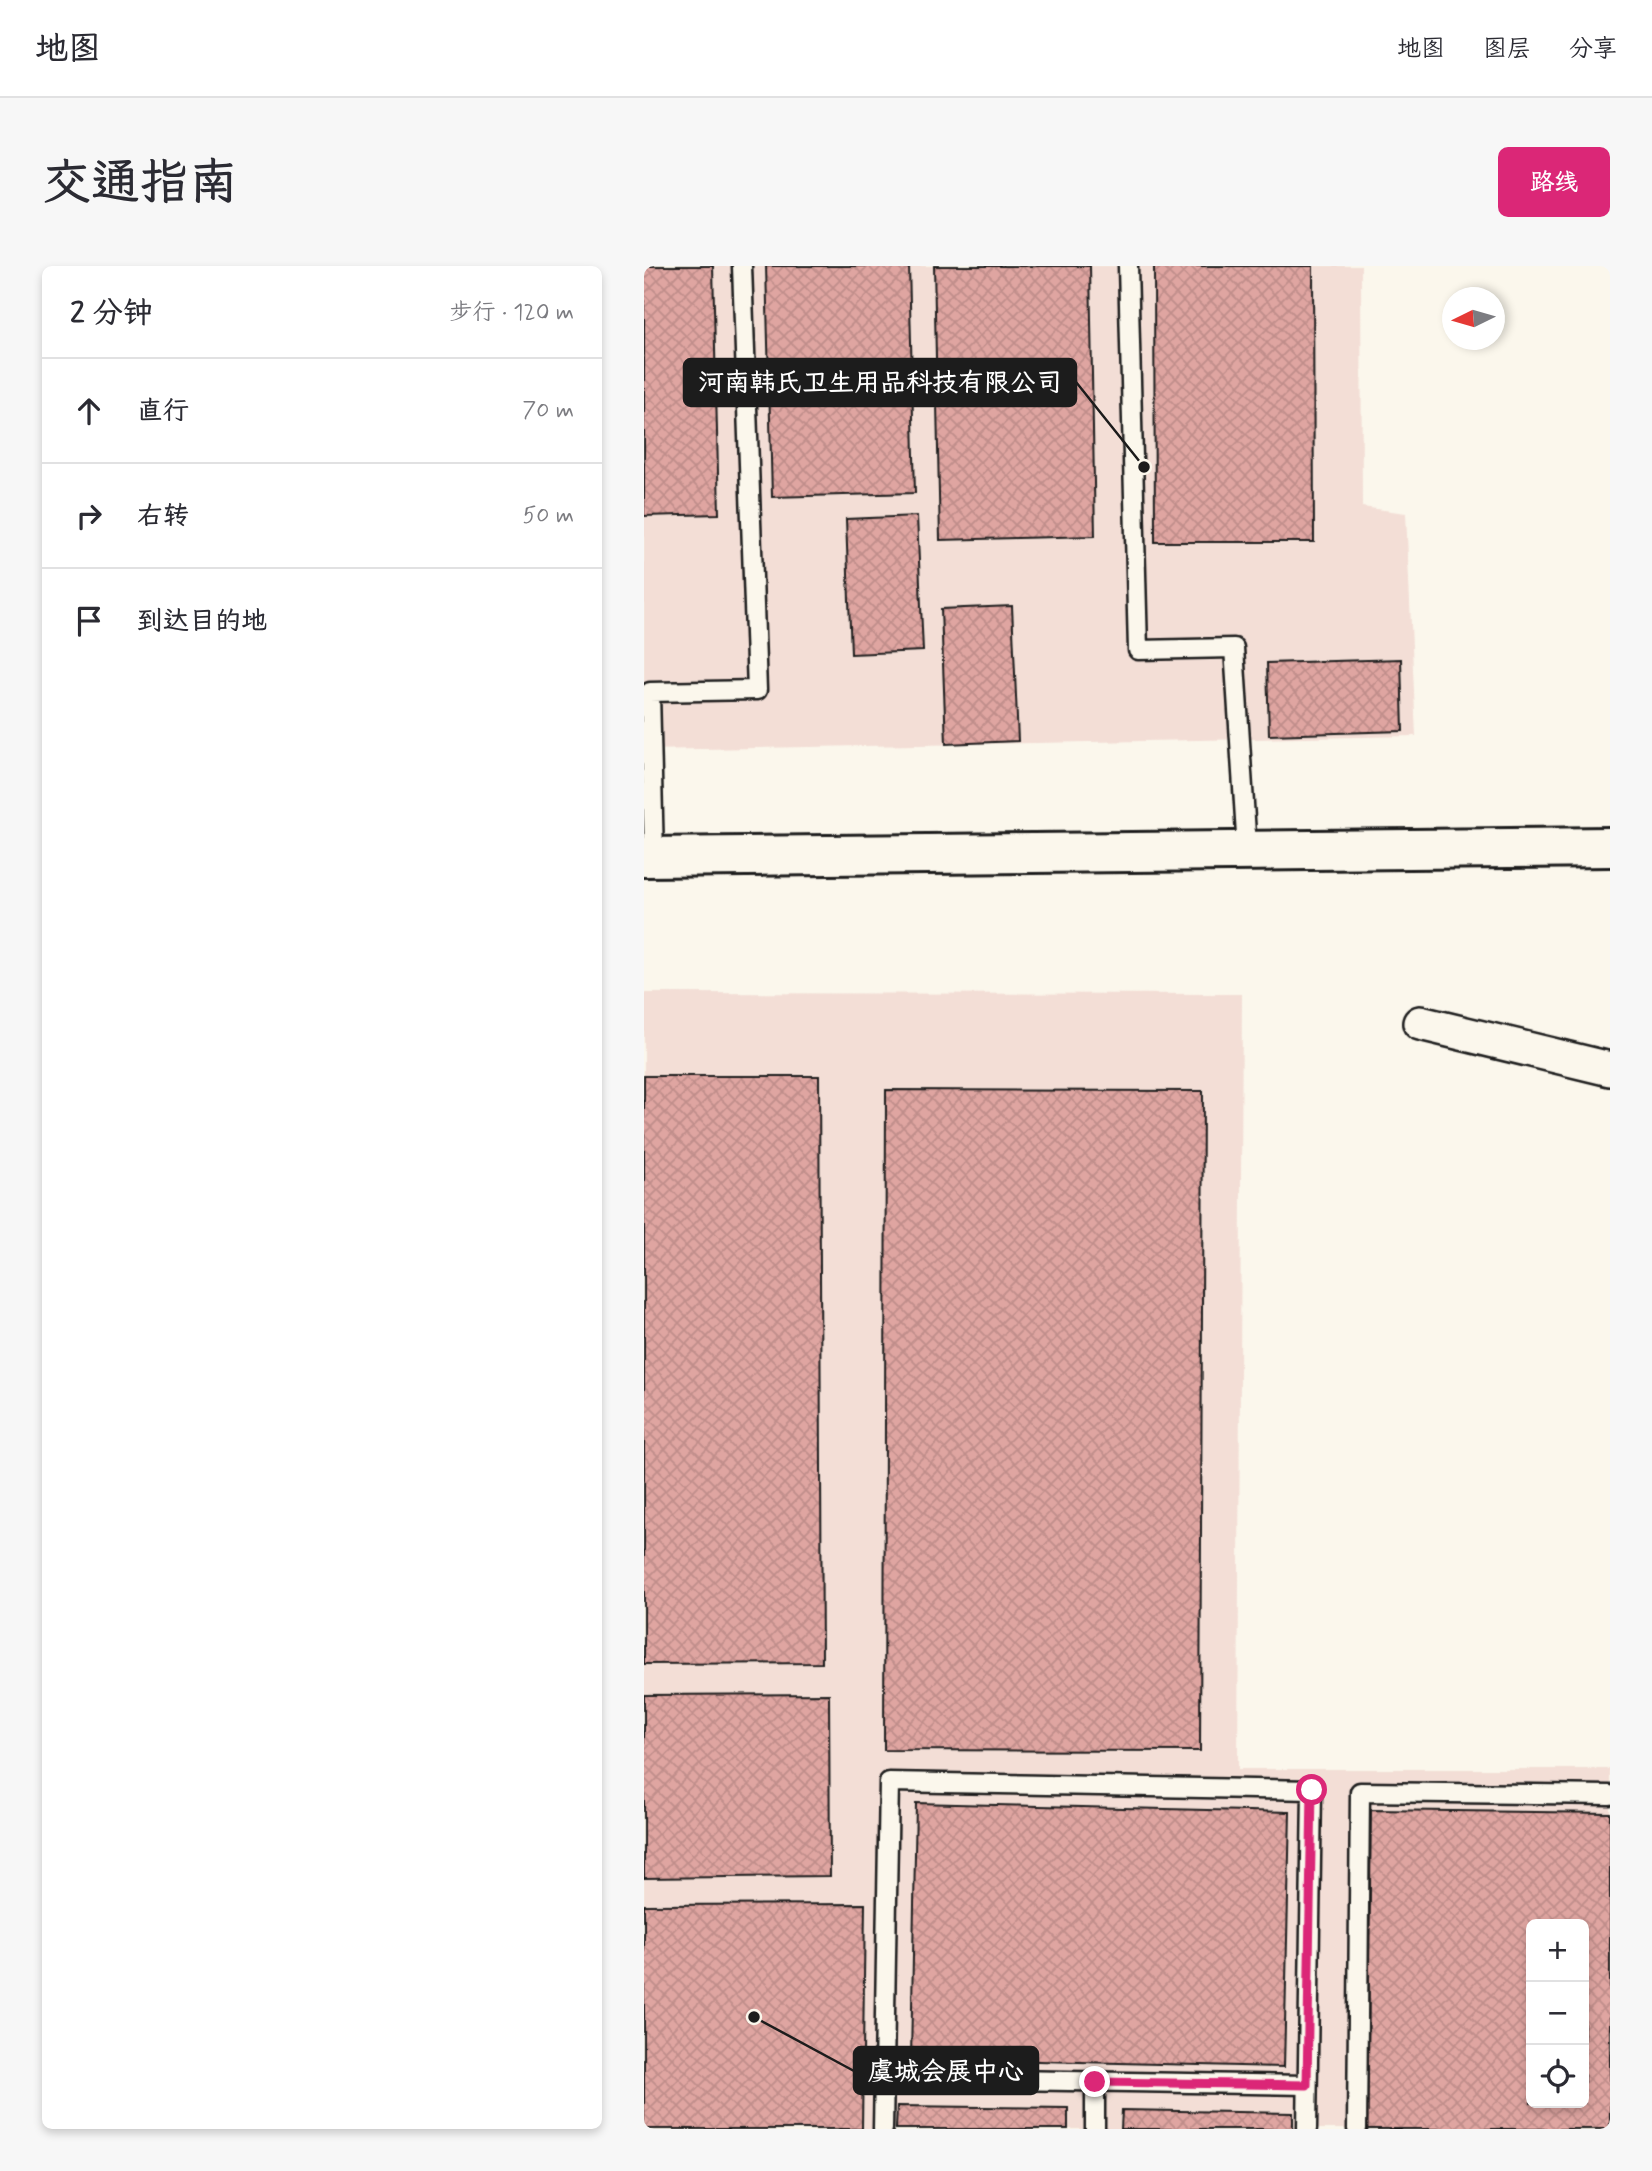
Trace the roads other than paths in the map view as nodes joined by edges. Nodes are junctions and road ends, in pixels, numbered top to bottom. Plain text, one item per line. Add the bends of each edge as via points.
1 (742, 266) edge
2 (1128, 266) edge
3 (1610, 847) edge
4 (1247, 850) junction
5 (649, 857) edge
6 (1420, 1023) dead end
7 (1610, 1069) edge
8 (1610, 1795) edge
9 (884, 2078) junction
10 (1095, 2082) junction
11 (1307, 2085) junction
12 (883, 2129) edge
13 (1095, 2129) edge
14 (1307, 2129) edge
15 (1357, 2129) edge

1 - 5 lane via 758,690 650,692
2 - 4 lane via 1138,650 1234,648
3 - 4 main road
4 - 5 main road
6 - 7 street
8 - 15 lane via 1360,1793
9 - 10 lane
9 - 11 lane via 889,1782 1312,1790
9 - 12 lane
10 - 11 lane
10 - 13 lane
11 - 14 lane

